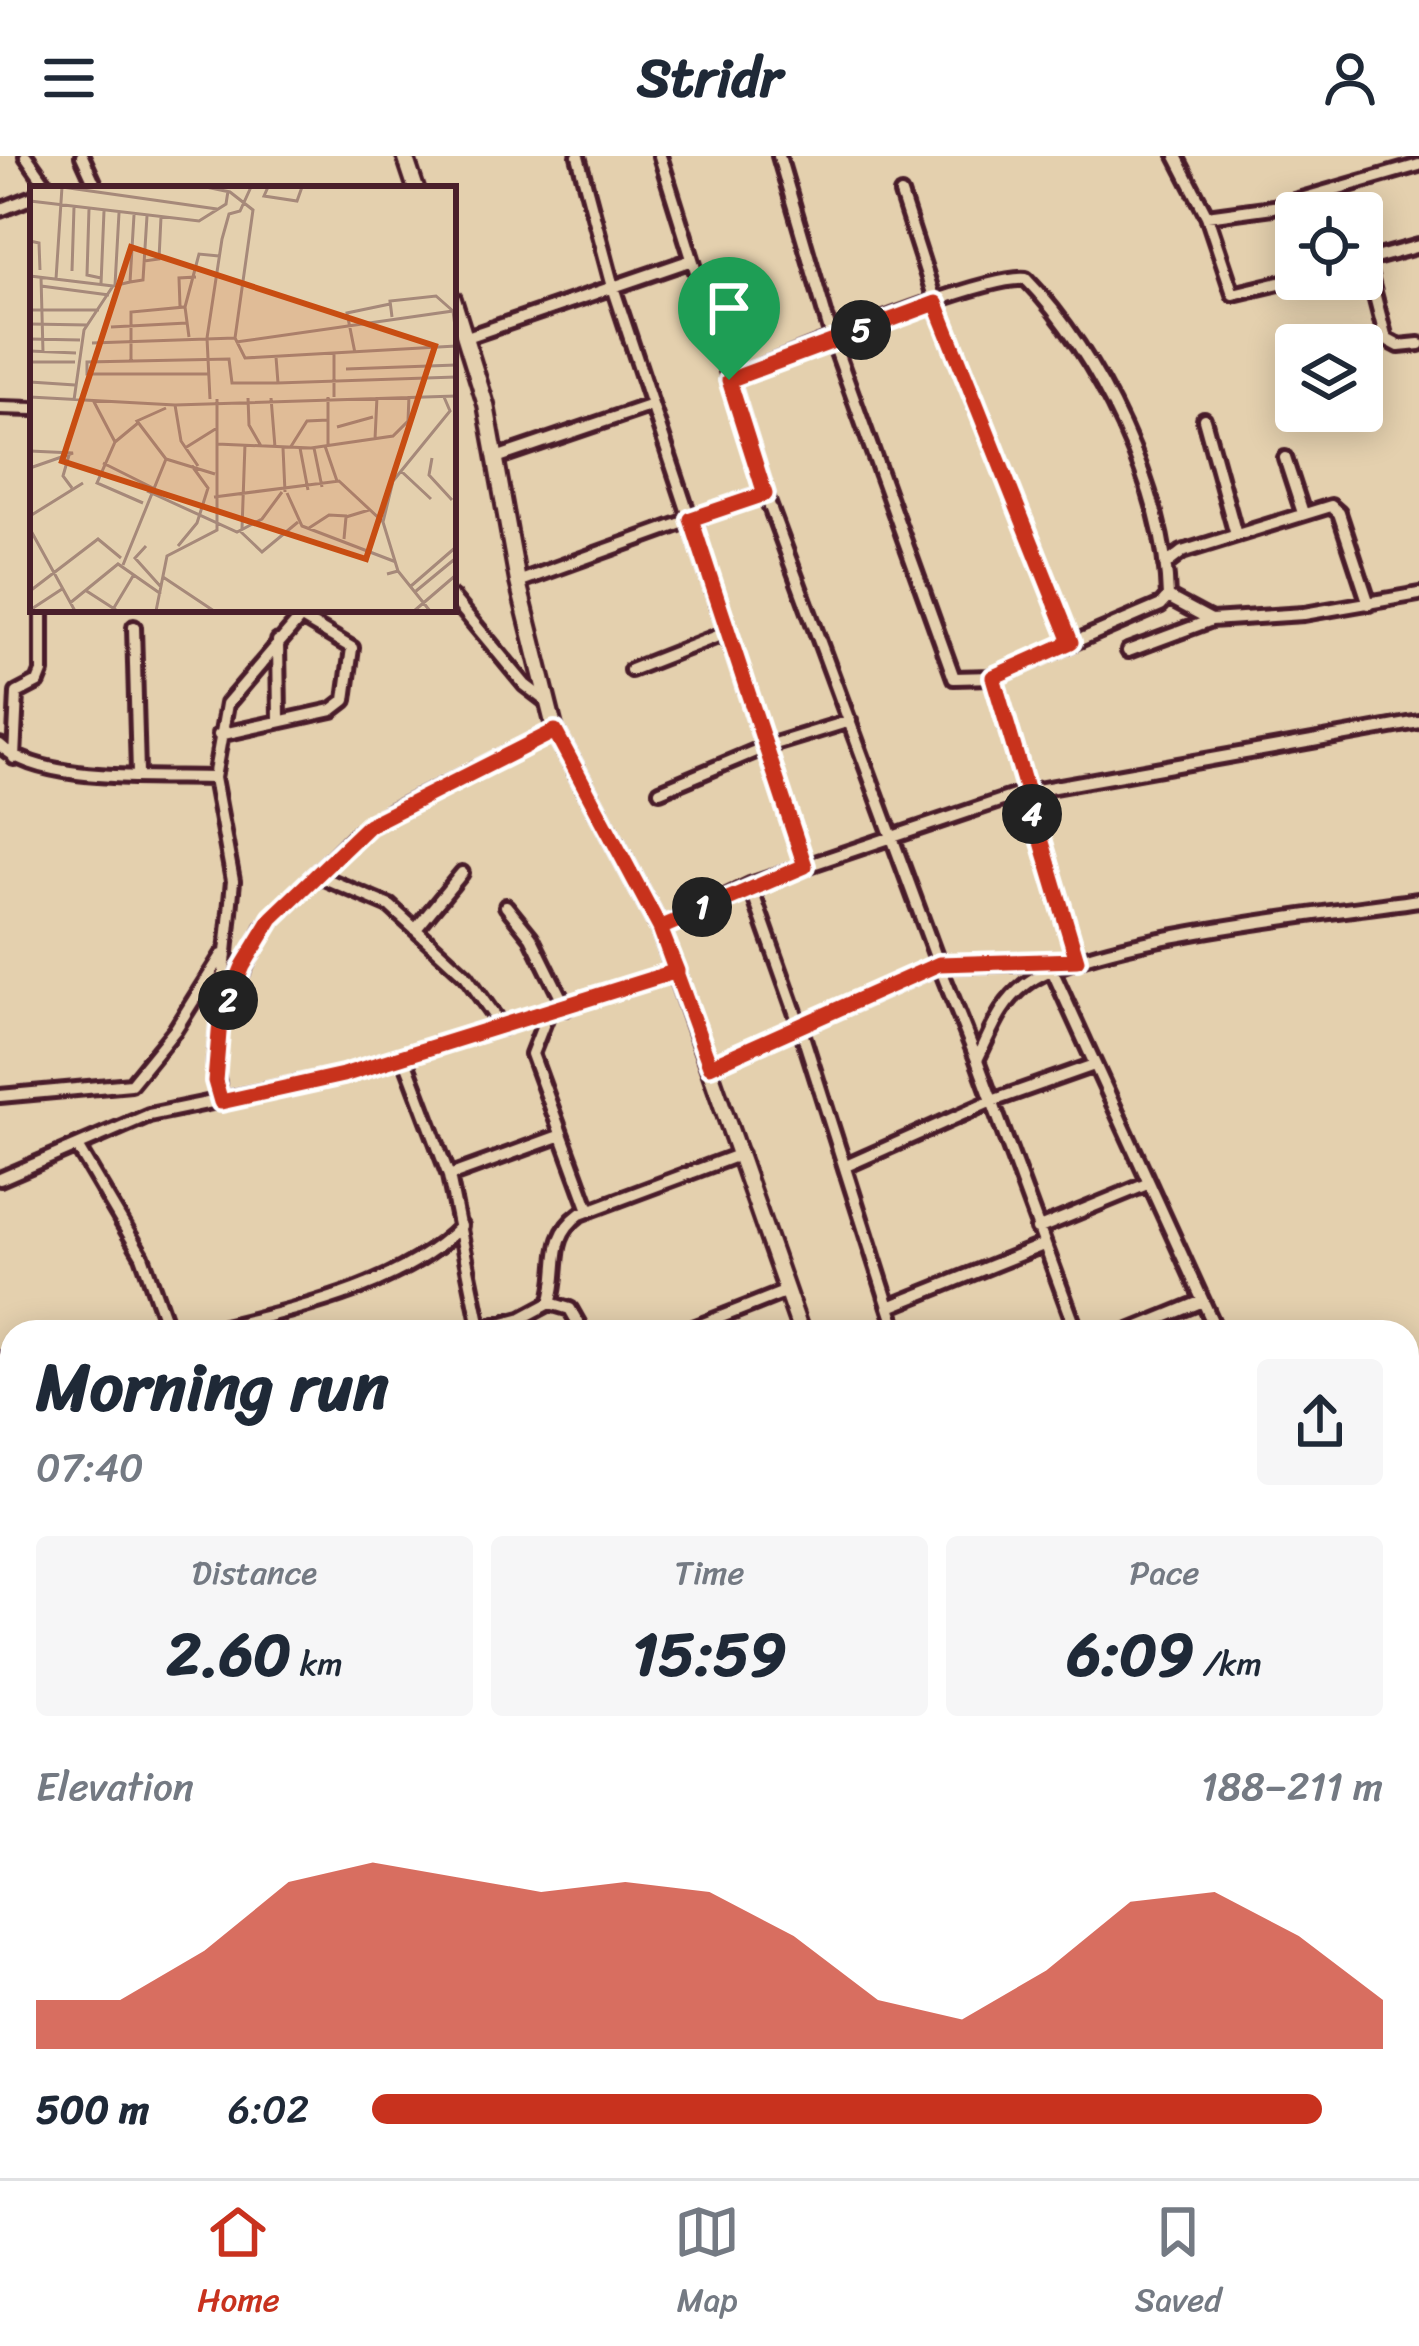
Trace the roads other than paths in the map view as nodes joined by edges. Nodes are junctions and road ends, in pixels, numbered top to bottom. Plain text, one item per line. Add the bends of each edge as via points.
1 (26, 156) edge
2 (82, 156) edge
3 (578, 156) edge
4 (660, 156) edge
5 (779, 156) edge
6 (1176, 156) edge
7 (1419, 166) edge
8 (47, 186) edge
9 (96, 186) edge
10 (901, 194) dead end
11 (30, 198) edge
12 (0, 210) edge
13 (1207, 216) junction
14 (1419, 246) edge
15 (1383, 256) edge
16 (689, 262) junction
17 (1275, 286) edge
18 (613, 287) junction
19 (1375, 300) edge
20 (936, 303) junction
21 (456, 307) edge
22 (467, 337) junction
23 (833, 341) junction
24 (1419, 344) edge
25 (729, 380) junction
26 (652, 404) junction
27 (0, 408) edge
28 (30, 409) edge
29 (1204, 419) dead end
30 (496, 458) junction
31 (1286, 458) dead end
32 (765, 494) junction
33 (1303, 513) junction
34 (691, 519) junction
35 (1236, 535) junction
36 (1165, 565) junction
37 (518, 582) junction
38 (1419, 594) edge
39 (1168, 597) junction
40 (456, 601) edge
41 (1369, 604) junction
42 (42, 612) edge
43 (304, 613) edge
44 (1211, 620) junction
45 (134, 627) dead end
46 (728, 632) junction
47 (278, 641) junction
48 (1071, 642) junction
49 (1128, 651) dead end
50 (631, 670) dead end
51 (993, 677) junction
52 (546, 701) junction
53 (279, 719) junction
54 (850, 721) junction
55 (1419, 722) edge
56 (555, 731) junction
57 (219, 735) junction
58 (0, 746) edge
59 (765, 747) junction
60 (14, 758) junction
61 (138, 773) junction
62 (214, 778) junction
63 (660, 791) dead end
64 (1025, 792) junction
65 (893, 833) junction
66 (805, 866) junction
67 (462, 873) dead end
68 (320, 876) junction
69 (750, 885) junction
70 (1419, 899) edge
71 (506, 906) dead end
72 (660, 928) junction
73 (416, 929) junction
74 (223, 953) junction
75 (1074, 961) junction
76 (939, 964) junction
77 (1052, 970) junction
78 (677, 971) junction
79 (566, 1007) junction
80 (548, 1013) junction
81 (220, 1021) junction
82 (800, 1026) junction
83 (502, 1027) junction
84 (404, 1057) junction
85 (977, 1060) junction
86 (710, 1066) junction
87 (1094, 1066) junction
88 (0, 1096) edge
89 (992, 1101) junction
90 (221, 1102) junction
91 (559, 1136) junction
92 (77, 1146) junction
93 (742, 1154) junction
94 (846, 1166) junction
95 (449, 1176) junction
96 (0, 1179) edge
97 (1147, 1184) junction
98 (589, 1210) junction
99 (461, 1226) junction
100 (1037, 1229) junction
101 (1043, 1245) junction
102 (788, 1291) junction
103 (1203, 1300) junction
104 (550, 1303) junction
105 (889, 1307) junction
106 (165, 1320) edge
107 (243, 1320) edge
108 (479, 1320) edge
109 (515, 1320) edge
110 (576, 1320) edge
111 (713, 1320) edge
112 (797, 1320) edge
113 (893, 1320) edge
114 (1072, 1320) edge
115 (1155, 1320) edge
116 (1212, 1320) edge

1 - 8 street
2 - 9 street
3 - 18 street
4 - 16 street
5 - 23 street
6 - 13 street
7 - 13 street via 1273,207
10 - 20 street
11 - 12 street
13 - 17 street via 1231,292
14 - 15 street
16 - 18 street
16 - 25 street
18 - 22 street
18 - 26 street
19 - 24 street via 1386,339
20 - 23 street
20 - 36 street via 1016,278 1030,283 1115,401
20 - 48 street
21 - 22 street
22 - 30 street
23 - 25 street
23 - 51 street via 949,671 964,682
25 - 32 street
26 - 30 street
26 - 34 street
27 - 28 street
29 - 35 street
30 - 37 street
31 - 33 street
32 - 34 street
32 - 54 street
33 - 35 street
33 - 41 street via 1337,509
34 - 37 street
34 - 46 street
35 - 36 street via 1173,555
36 - 39 street
37 - 52 street
38 - 41 street
39 - 44 street
39 - 48 street
40 - 52 street
41 - 44 street
42 - 60 street via 42,672 17,693
43 - 47 street
43 - 53 street via 350,646 354,659 339,706
44 - 49 street
45 - 61 street
46 - 50 street
46 - 59 street
47 - 53 street
47 - 57 street via 227,704
48 - 51 street
51 - 64 street
52 - 56 street
53 - 57 street
54 - 59 street
54 - 65 street
55 - 64 street
56 - 68 street via 369,825
56 - 72 street
57 - 62 street
58 - 60 street
59 - 63 street
59 - 66 street
60 - 61 street via 58,771
61 - 62 street
62 - 74 street via 233,881
64 - 65 street
64 - 75 street
65 - 66 street
65 - 76 street
66 - 69 street
67 - 73 street
68 - 73 street via 385,903
68 - 81 street via 264,927
69 - 72 street
69 - 82 street
70 - 75 street
71 - 79 street
72 - 78 street
73 - 83 street via 487,1000
74 - 81 street
74 - 88 street via 131,1084
75 - 76 street
75 - 77 street
76 - 82 street
76 - 85 street
77 - 85 street via 1008,1000
77 - 87 street
78 - 79 street
78 - 86 street
79 - 80 street
80 - 83 street
80 - 91 street via 531,1049
81 - 90 street
82 - 86 street
82 - 94 street
83 - 84 street
84 - 90 street
84 - 95 street
85 - 89 street
86 - 93 street
87 - 89 street
87 - 97 street
89 - 94 street
89 - 100 street
90 - 92 street via 149,1115
91 - 95 street
91 - 98 street
92 - 96 street
92 - 106 street via 142,1256
93 - 98 street
93 - 102 street
94 - 105 street
95 - 99 street
97 - 100 street
97 - 103 street
98 - 104 street via 562,1228
99 - 107 street via 367,1282
99 - 108 street
100 - 101 street
101 - 105 street
101 - 114 street
102 - 111 street
102 - 112 street
103 - 115 street
103 - 116 street
104 - 109 street
104 - 110 street
105 - 113 street

